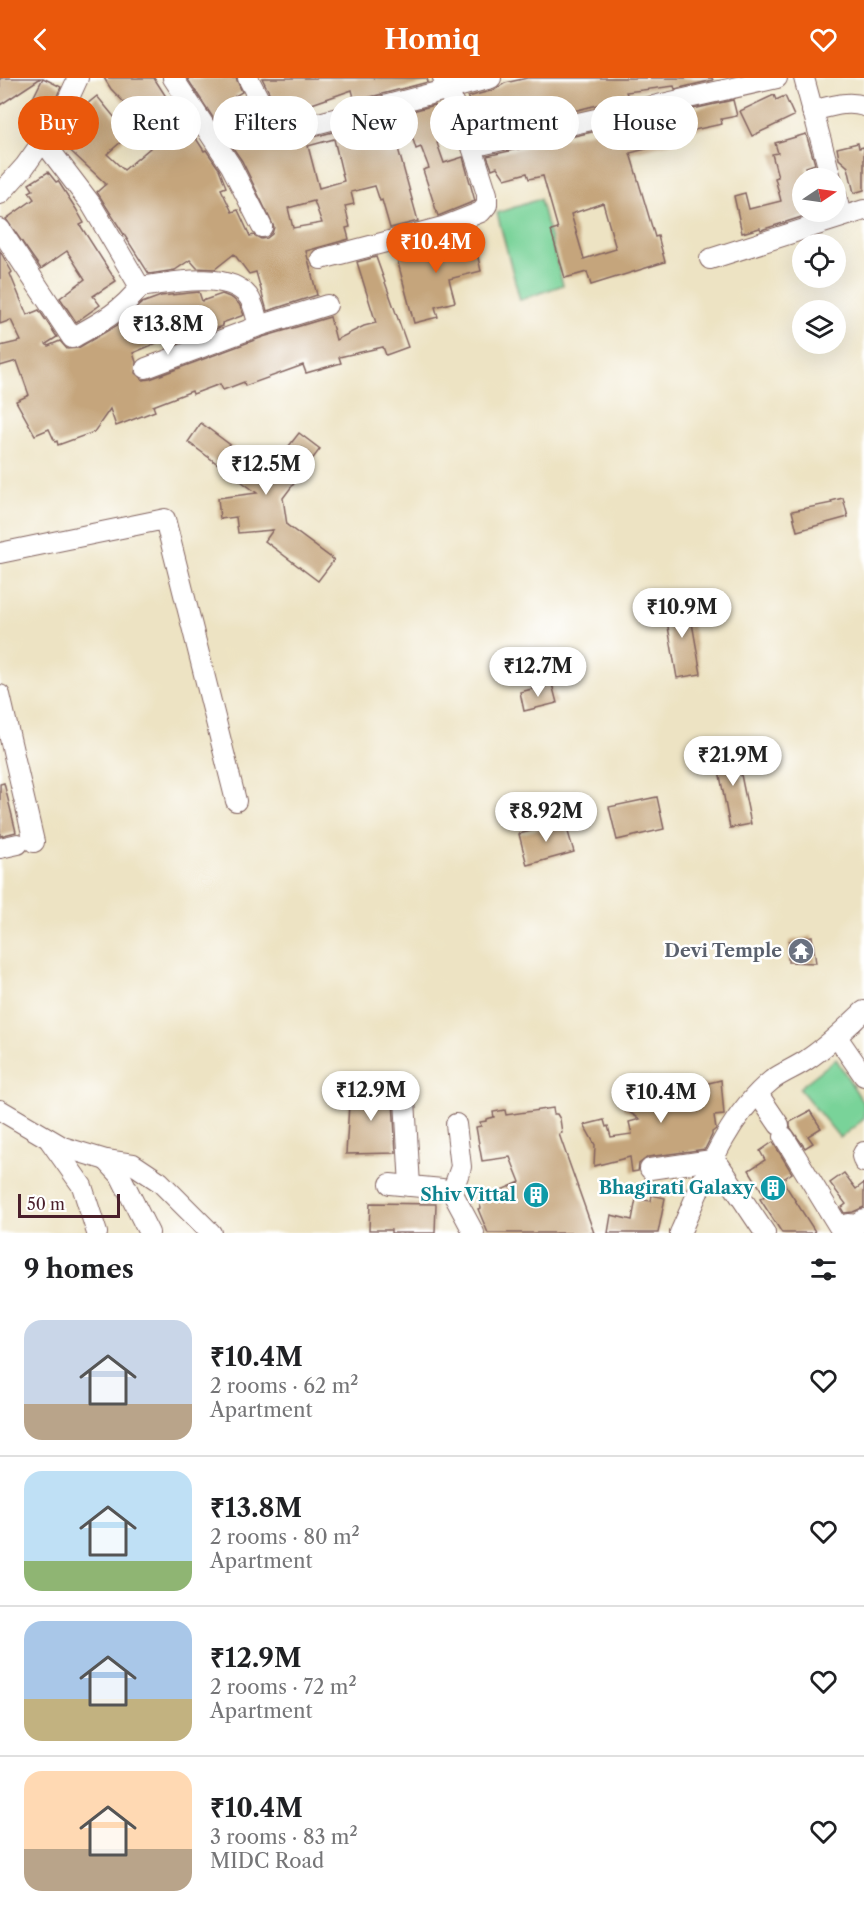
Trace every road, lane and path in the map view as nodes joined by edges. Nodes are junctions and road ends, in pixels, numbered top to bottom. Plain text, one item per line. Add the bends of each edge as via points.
1 (78, 78) edge
2 (173, 78) edge
3 (248, 78) edge
4 (490, 78) edge
5 (777, 78) edge
6 (804, 78) edge
7 (446, 84) edge
8 (70, 96) edge
9 (864, 106) edge
10 (813, 111) junction
11 (579, 123) edge
12 (37, 150) edge
13 (50, 150) edge
14 (473, 150) edge
15 (828, 168) edge
16 (0, 194) edge
17 (864, 210) edge
18 (846, 215) edge
19 (823, 222) edge
20 (262, 227) dead end
21 (0, 229) edge
22 (321, 259) dead end
23 (711, 259) dead end
24 (140, 286) junction
25 (327, 305) dead end
26 (259, 326) junction
27 (146, 368) dead end
28 (0, 553) edge
29 (0, 695) edge
30 (236, 801) dead end
31 (17, 844) edge
32 (864, 1011) edge
33 (864, 1029) edge
34 (840, 1042) junction
35 (864, 1076) edge
36 (762, 1098) junction
37 (405, 1100) dead end
38 (0, 1110) edge
39 (456, 1124) dead end
40 (48, 1139) junction
41 (864, 1152) edge
42 (106, 1160) junction
43 (864, 1162) edge
44 (716, 1163) junction
45 (650, 1169) dead end
46 (390, 1185) dead end
47 (410, 1186) junction
48 (452, 1192) junction
49 (850, 1224) edge
50 (97, 1233) edge
51 (149, 1233) edge
52 (211, 1233) edge
53 (474, 1233) edge
54 (680, 1233) edge
55 (692, 1233) edge
56 (765, 1233) edge

1 - 8 street
2 - 20 street via 231,166
3 - 7 street via 277,134
4 - 7 street
5 - 11 street
6 - 10 street
9 - 10 street via 842,104
10 - 15 street
12 - 16 street
13 - 24 street via 91,204
14 - 22 street via 487,194 487,205 480,212 443,227
17 - 18 street
19 - 23 street
21 - 24 street via 72,338 117,312
24 - 26 street via 191,279 239,286 250,298
25 - 26 street
26 - 27 street
28 - 30 street via 165,519
29 - 31 street
32 - 34 street
33 - 34 street
34 - 35 street
34 - 36 street via 813,1070
36 - 44 street
36 - 49 street via 781,1131
37 - 47 street
38 - 40 street
39 - 48 street via 461,1167
40 - 42 street
40 - 50 street via 82,1186
41 - 43 street
42 - 51 street via 120,1175
42 - 52 street via 132,1164 160,1182
44 - 45 street
44 - 54 street
44 - 55 street
44 - 56 street
46 - 47 street
47 - 48 street
48 - 53 street

